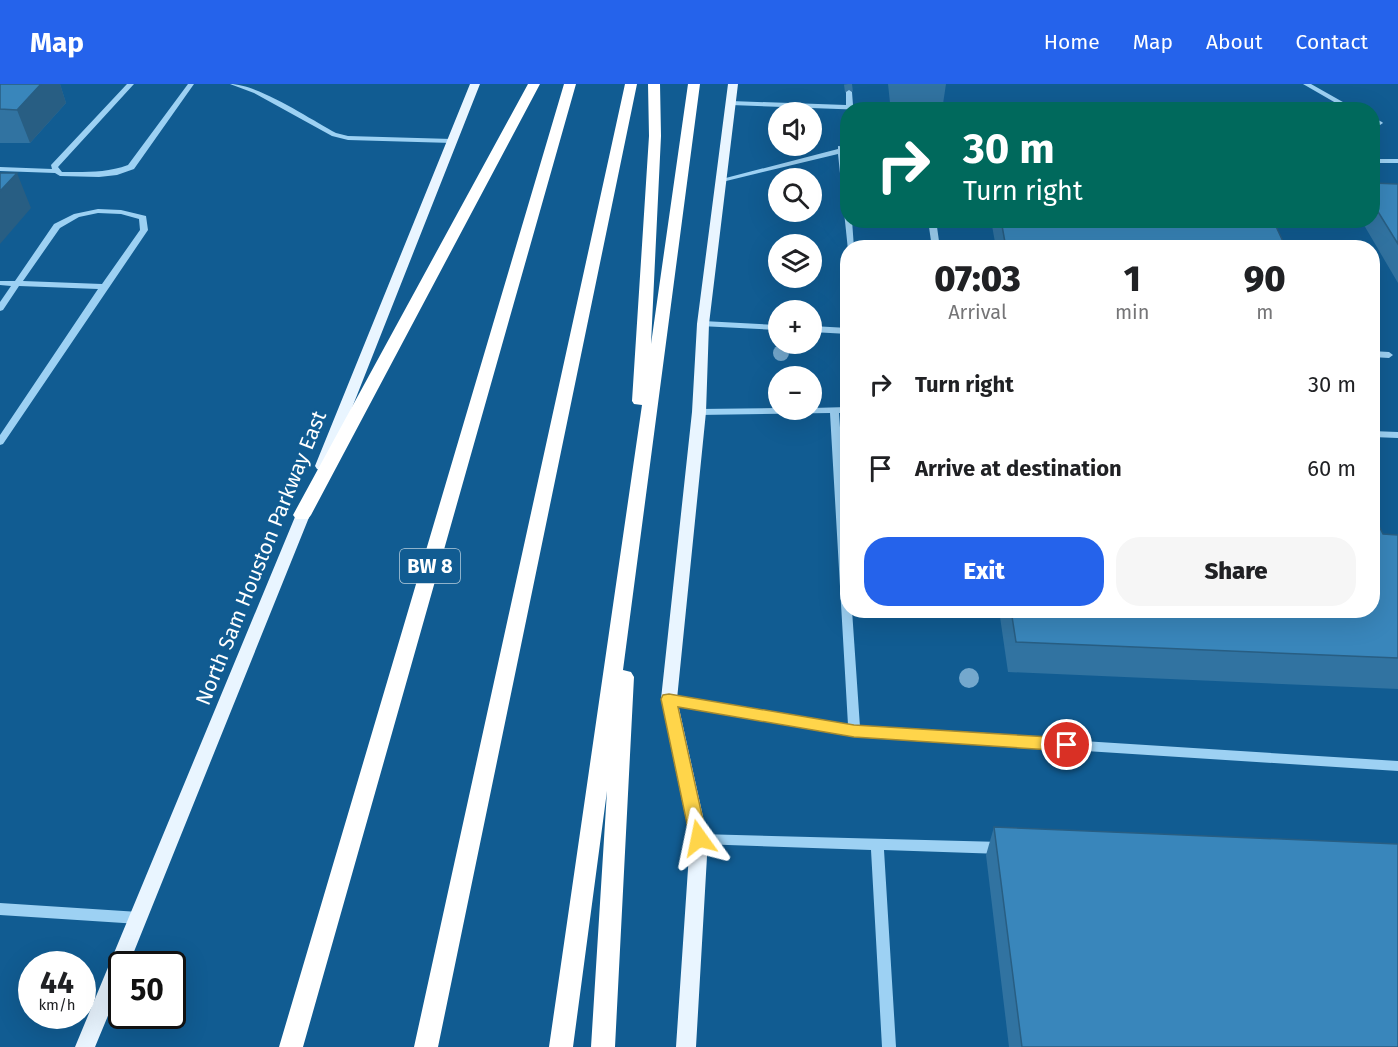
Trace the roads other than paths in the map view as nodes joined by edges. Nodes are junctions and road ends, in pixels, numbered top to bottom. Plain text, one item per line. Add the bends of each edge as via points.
1 (131, 84) edge
2 (191, 84) edge
3 (233, 84) edge
4 (475, 84) edge
5 (534, 84) edge
6 (570, 84) edge
7 (631, 84) edge
8 (654, 84) edge
9 (694, 84) edge
10 (733, 84) edge
11 (1306, 84) edge
12 (849, 92) tunnel mouth
13 (850, 102) edge
14 (1339, 102) edge
15 (731, 103) junction
16 (840, 107) edge
17 (452, 141) junction
18 (840, 149) edge
19 (1380, 161) edge
20 (1398, 161) edge
21 (0, 169) edge
22 (57, 171) junction
23 (722, 180) junction
24 (0, 283) edge
25 (19, 284) junction
26 (104, 287) junction
27 (0, 308) edge
28 (703, 324) junction
29 (768, 327) edge
30 (822, 330) edge
31 (840, 331) edge
32 (1380, 354) edge
33 (1389, 355) dead end
34 (834, 410) junction
35 (840, 410) edge
36 (699, 412) junction
37 (1380, 434) edge
38 (1398, 435) edge
39 (0, 442) edge
40 (840, 506) edge
41 (302, 515) junction
42 (847, 618) edge
43 (669, 699) junction
44 (854, 731) junction
45 (1398, 766) edge
46 (699, 838) junction
47 (877, 844) junction
48 (1016, 848) edge
49 (0, 909) edge
50 (139, 918) junction
51 (86, 1047) edge
52 (291, 1047) edge
53 (426, 1047) edge
54 (561, 1047) edge
55 (603, 1047) edge
56 (686, 1047) edge
57 (889, 1047) edge

1 - 22 street via 54,167
2 - 22 street via 131,167 99,175
3 - 17 street via 256,92 334,135
4 - 17 main road, North Sam Houston Parkway East
5 - 41 highway
6 - 52 highway, BW 8
7 - 53 highway
8 - 55 highway via 654,147
9 - 54 highway
10 - 15 main road
11 - 14 street
12 - 13 street
15 - 16 street
15 - 23 main road
17 - 41 main road, North Sam Houston Parkway East
18 - 23 street
19 - 20 street
21 - 22 street
23 - 28 main road
24 - 25 street
25 - 26 street
25 - 26 street via 57,226 70,216 85,211 131,213 143,218 144,230
25 - 27 street
26 - 39 street
28 - 29 street
28 - 36 main road
30 - 31 street
32 - 33 street
34 - 35 street
34 - 36 street
34 - 40 street
36 - 43 main road
37 - 38 street
41 - 50 main road, North Sam Houston Parkway East
42 - 44 street
43 - 44 street
43 - 46 main road
44 - 45 street
46 - 47 street
46 - 56 main road
47 - 48 street
47 - 57 street
49 - 50 street
50 - 51 main road, North Sam Houston Parkway East

